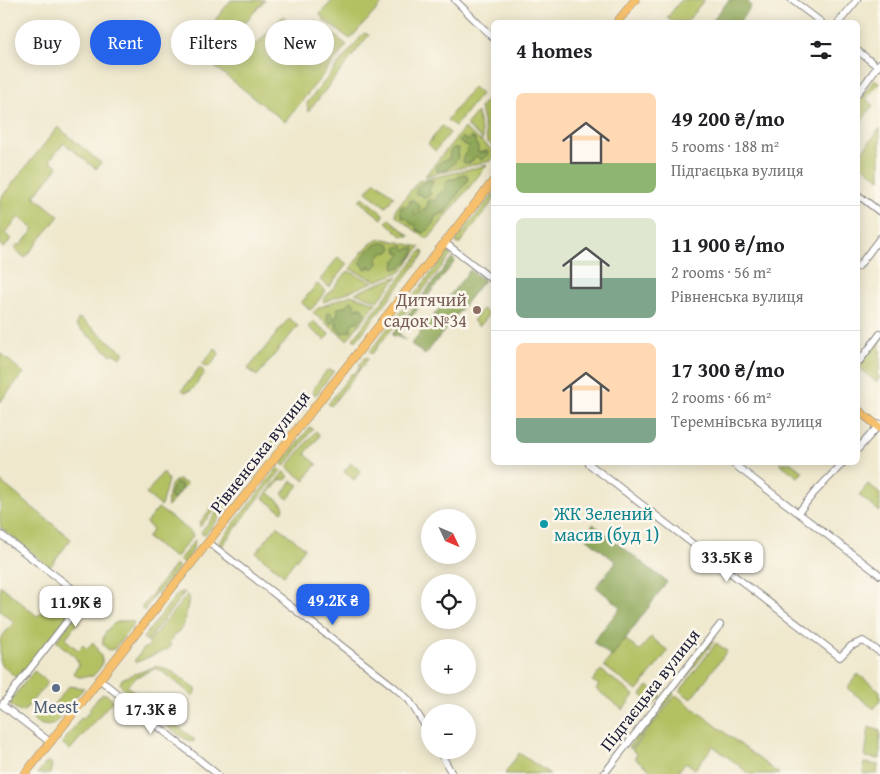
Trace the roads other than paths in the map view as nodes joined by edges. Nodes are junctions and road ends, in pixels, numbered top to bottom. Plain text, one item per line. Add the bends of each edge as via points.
1 (455, 0) edge
2 (635, 0) edge
3 (792, 0) edge
4 (856, 0) edge
5 (619, 20) edge
6 (818, 20) edge
7 (841, 20) edge
8 (491, 36) edge
9 (860, 52) edge
10 (879, 65) edge
11 (860, 90) edge
12 (491, 184) edge
13 (860, 196) edge
14 (880, 212) edge
15 (880, 238) edge
16 (444, 242) junction
17 (860, 263) edge
18 (491, 279) edge
19 (880, 334) edge
20 (860, 360) edge
21 (860, 412) edge
22 (879, 426) edge
23 (860, 447) edge
24 (590, 465) edge
25 (735, 465) edge
26 (841, 465) edge
27 (798, 513) junction
28 (0, 534) edge
29 (208, 542) junction
30 (880, 575) edge
31 (720, 625) dead end
32 (880, 652) edge
33 (99, 679) junction
34 (421, 719) edge
35 (50, 742) junction
36 (444, 759) edge
37 (25, 774) edge
38 (217, 774) edge
39 (452, 774) edge
40 (604, 774) edge

1 - 8 street
2 - 5 main road
3 - 6 street
4 - 7 street
9 - 10 street
10 - 11 street
12 - 16 main road, Рівненська вулиця
13 - 14 street
15 - 17 street
16 - 18 street
16 - 29 main road, Рівненська вулиця
19 - 20 street
21 - 22 main road
22 - 23 street
24 - 32 street via 840,656 863,641
25 - 27 street
26 - 27 street
27 - 30 street
28 - 35 street via 78,596 77,608 2,706
29 - 33 main road, Рівненська вулиця
29 - 34 street via 393,686 409,700
31 - 40 street, Підгаєцька вулиця
33 - 35 main road, Рівненська вулиця
33 - 38 street
35 - 37 main road, Рівненська вулиця
36 - 39 street

